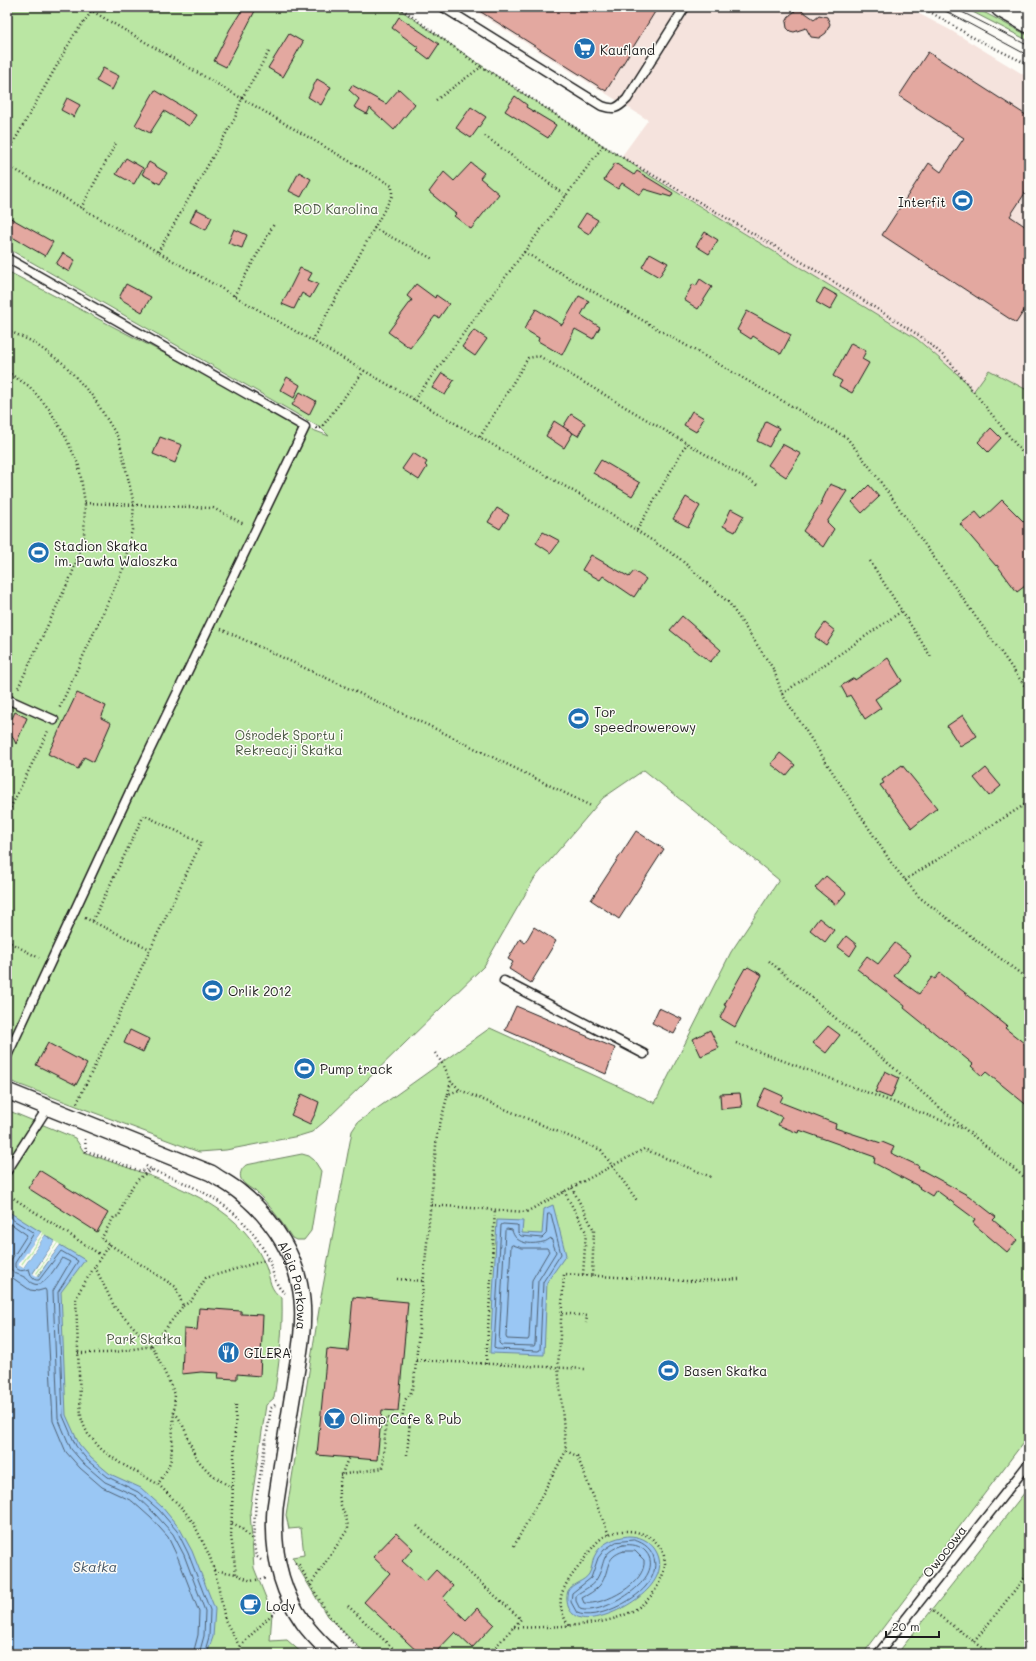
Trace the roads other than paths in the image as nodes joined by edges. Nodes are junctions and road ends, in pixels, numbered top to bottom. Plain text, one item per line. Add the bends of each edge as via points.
1 (443, 7) edge
2 (685, 7) edge
3 (1002, 7) edge
4 (1029, 22) edge
5 (7, 258) edge
6 (7, 699) edge
7 (54, 720) road end
8 (504, 981) dead end
9 (644, 1054) dead end
10 (7, 1056) edge
11 (7, 1091) edge
12 (48, 1107) junction
13 (7, 1171) edge
14 (1029, 1464) edge
15 (332, 1654) edge
16 (878, 1654) edge

1 - 2 lane via 602,106 611,109 619,107 627,100
3 - 4 street
5 - 10 lane via 306,427 133,785
6 - 7 lane
8 - 9 lane
11 - 12 street, Aleja Parkowa
12 - 13 lane
12 - 15 street, Aleja Parkowa via 211,1173 241,1193 261,1212 276,1229 289,1253 298,1278 302,1300 301,1343 275,1508 274,1533 279,1572 290,1601 303,1622
14 - 16 lane, Owocowa

